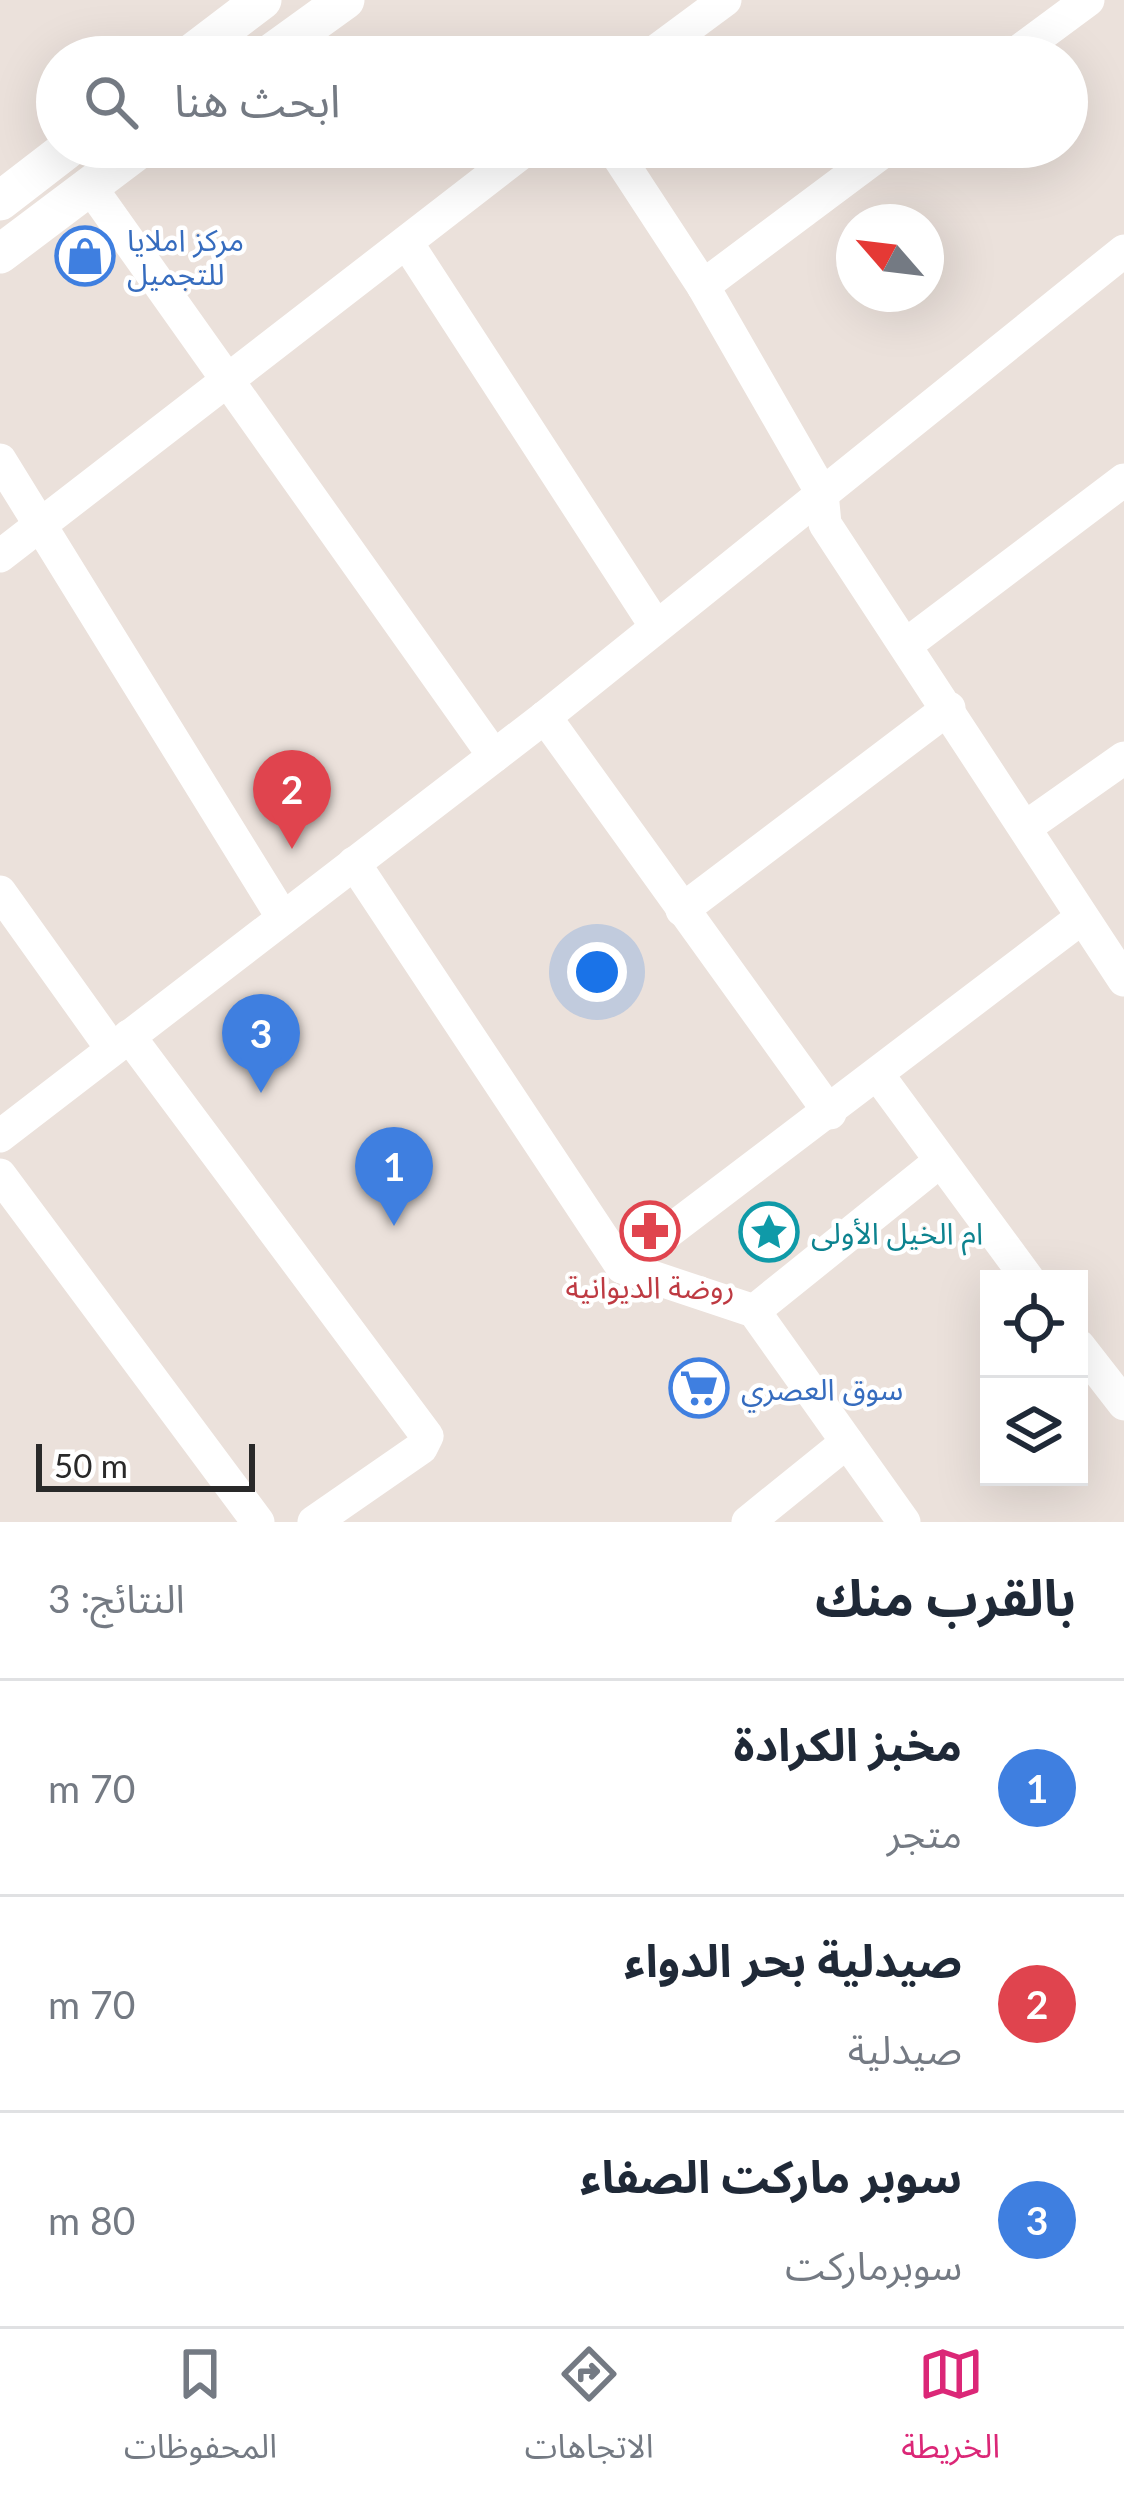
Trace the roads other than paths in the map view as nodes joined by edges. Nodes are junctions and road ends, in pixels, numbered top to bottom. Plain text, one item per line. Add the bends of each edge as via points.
1 (262, 0) edge
2 (345, 0) edge
3 (725, 0) edge
4 (1088, 0) edge
5 (215, 36) edge
6 (295, 36) edge
7 (676, 36) edge
8 (1039, 36) edge
9 (42, 168) edge
10 (113, 168) edge
11 (503, 168) edge
12 (625, 168) edge
13 (861, 168) edge
14 (89, 185) junction
15 (3, 198) edge
16 (15, 243) edge
17 (407, 243) junction
18 (1124, 251) edge
19 (703, 286) junction
20 (228, 382) junction
21 (0, 460) edge
22 (1124, 480) edge
23 (822, 493) junction
24 (38, 526) junction
25 (0, 556) edge
26 (655, 625) junction
27 (907, 644) junction
28 (949, 708) junction
29 (544, 716) junction
30 (494, 756) junction
31 (1124, 758) edge
32 (1026, 827) junction
33 (354, 863) junction
34 (0, 892) edge
35 (682, 910) junction
36 (283, 918) junction
37 (1080, 919) junction
38 (1124, 980) edge
39 (121, 1043) junction
40 (878, 1075) junction
41 (830, 1114) junction
42 (0, 1136) edge
43 (938, 1162) junction
44 (0, 1175) edge
45 (622, 1267) junction
46 (1021, 1270) edge
47 (754, 1311) junction
48 (1088, 1358) edge
49 (1124, 1404) edge
50 (847, 1442) junction
51 (322, 1519) edge
52 (258, 1522) edge
53 (748, 1522) edge
54 (904, 1522) edge

1 - 5 street
2 - 6 street
3 - 7 street
4 - 8 street
9 - 15 street
10 - 14 street
11 - 17 street
12 - 19 street
13 - 19 street
14 - 16 street
14 - 20 street
15 - 16 street
17 - 20 street
17 - 26 street
18 - 23 street
19 - 23 street
20 - 24 street
20 - 30 street
21 - 24 street
22 - 27 street
23 - 26 street
23 - 27 street via 825,524
24 - 25 street
24 - 36 street
26 - 29 street
27 - 28 street
28 - 32 street
28 - 35 street
29 - 30 street
29 - 35 street
30 - 33 street
31 - 32 street
32 - 37 street
33 - 36 street
33 - 45 street
34 - 39 street
35 - 41 street
36 - 39 street
37 - 38 street
37 - 40 street
39 - 42 street
39 - 51 street via 427,1436
40 - 41 street
40 - 43 street
41 - 45 street
43 - 46 street
43 - 47 street
44 - 52 street
45 - 47 street
47 - 50 street
48 - 49 street
50 - 53 street
50 - 54 street

